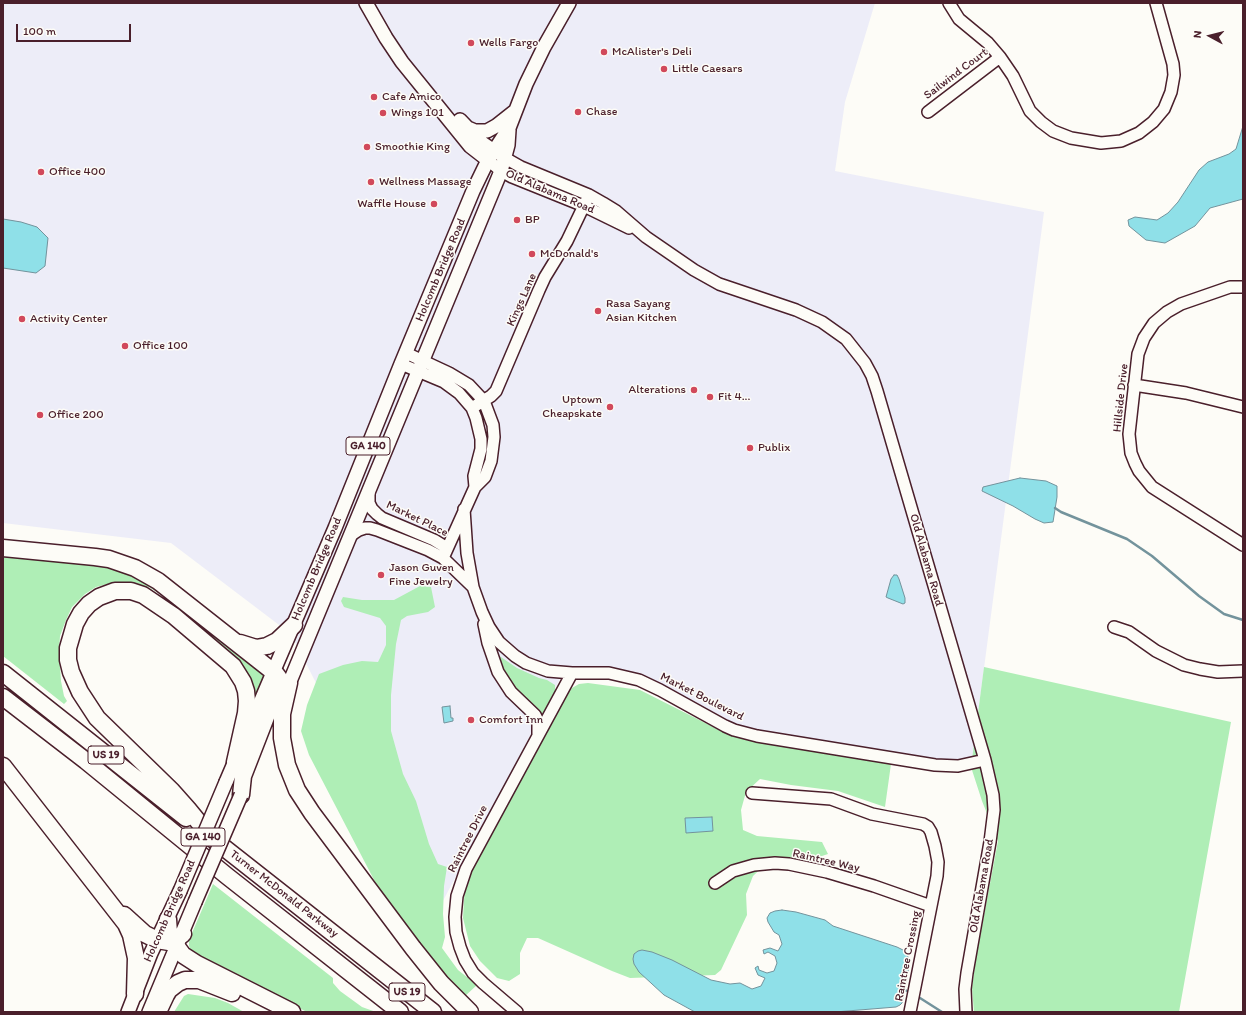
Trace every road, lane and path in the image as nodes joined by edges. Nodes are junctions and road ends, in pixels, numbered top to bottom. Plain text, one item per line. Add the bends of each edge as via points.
1 (366, 3) edge
2 (569, 3) edge
3 (948, 3) edge
4 (1156, 3) edge
5 (1000, 57) junction
6 (516, 110) junction
7 (928, 112) dead end
8 (462, 128) junction
9 (509, 128) junction
10 (491, 156) junction
11 (503, 164) junction
12 (478, 180) junction
13 (589, 195) junction
14 (584, 206) junction
15 (646, 237) junction
16 (1243, 287) edge
17 (404, 358) junction
18 (420, 366) junction
19 (1134, 385) junction
20 (484, 401) junction
21 (1243, 407) edge
22 (472, 408) junction
23 (475, 486) junction
24 (369, 490) junction
25 (464, 510) junction
26 (350, 536) junction
27 (1243, 545) edge
28 (3, 548) edge
29 (445, 553) junction
30 (473, 587) junction
31 (482, 612) junction
32 (294, 625) junction
33 (1114, 627) dead end
34 (233, 640) junction
35 (1243, 671) edge
36 (274, 672) junction
37 (3, 673) edge
38 (572, 673) junction
39 (289, 683) junction
40 (3, 698) edge
41 (538, 736) junction
42 (985, 760) junction
43 (235, 762) junction
44 (3, 766) edge
45 (752, 793) dead end
46 (242, 795) junction
47 (210, 836) junction
48 (715, 883) dead end
49 (109, 902) junction
50 (931, 906) junction
51 (168, 919) joint
52 (172, 940) junction
53 (136, 994) junction
54 (128, 1012) edge
55 (149, 1012) edge
56 (158, 1012) edge
57 (278, 1012) edge
58 (292, 1012) edge
59 (400, 1012) edge
60 (433, 1012) edge
61 (470, 1012) edge
62 (518, 1012) edge
63 (910, 1012) edge
64 (966, 1012) edge

1 - 8 main road, Old Alabama Road via 394,50 417,80 451,110
2 - 6 main road, Holcomb Bridge Road / GA 140 via 540,53
3 - 5 street via 959,19 988,43
4 - 5 street via 1173,64 1171,92 1164,109 1153,122 1140,133 1121,141 1090,142 1053,131 1030,111 1013,76
5 - 7 street, Sailwind Court
6 - 8 main road via 487,131
6 - 9 main road, Holcomb Bridge Road / GA 140
8 - 10 main road, Old Alabama Road via 481,142
8 - 12 main road via 476,164
9 - 10 main road, Holcomb Bridge Road / GA 140
9 - 11 main road, Holcomb Bridge Road / GA 140
10 - 11 street, Old Alabama Road
10 - 12 main road, Holcomb Bridge Road / GA 140
11 - 13 street, Old Alabama Road via 521,167
11 - 14 street, Old Alabama Road via 541,189
11 - 18 main road, Holcomb Bridge Road / GA 140
12 - 17 main road, Holcomb Bridge Road / GA 140
13 - 14 street, Kings Lane
13 - 15 street, Old Alabama Road via 616,211
14 - 15 street, Old Alabama Road
14 - 20 street, Kings Lane via 542,283 496,391
15 - 42 street, Old Alabama Road via 719,284 796,310 822,322 846,339 865,363 877,391
16 - 19 street, Hillside Drive via 1230,287 1181,304 1154,323 1144,338 1138,354
17 - 18 street, Market Boulevard
17 - 32 main road, Holcomb Bridge Road / GA 140
18 - 20 street, Market Boulevard via 458,378 477,392
18 - 22 street, Market Boulevard via 452,388
18 - 24 main road, Holcomb Bridge Road / GA 140
19 - 21 street via 1186,393
19 - 27 street, Hillside Drive via 1129,443 1139,471 1160,493
20 - 22 street, Kings Lane
20 - 23 street, Market Boulevard via 493,425 493,449 485,477
22 - 23 street, Market Boulevard via 481,439 474,476
23 - 25 street, Market Boulevard
24 - 26 main road, Holcomb Bridge Road / GA 140
24 - 29 street, Market Place via 369,502 376,514 434,540
25 - 29 street, Market Boulevard
25 - 30 street, Market Boulevard via 465,541
26 - 29 street, Market Place via 365,528 377,530 428,550
26 - 39 main road, Holcomb Bridge Road / GA 140
28 - 34 highway via 109,559 135,568 158,581
29 - 30 street, Market Boulevard
30 - 31 street, Market Boulevard
31 - 38 street, Market Boulevard via 500,642 515,656 548,671
31 - 41 street via 488,643 498,672 511,692 535,715 538,721
32 - 34 highway via 276,641 263,647 248,646
32 - 36 main road, Holcomb Bridge Road / GA 140
33 - 35 street via 1129,632 1156,651 1184,665 1218,672
34 - 36 highway
36 - 43 main road, Holcomb Bridge Road / GA 140
36 - 46 highway via 279,678 278,686 243,776
37 - 47 highway, Turner McDonald Parkway / US 19
38 - 41 street, Raintree Drive
38 - 42 street, Market Boulevard via 609,673 639,680 725,726 757,736 935,765 958,766
39 - 46 main road, Holcomb Bridge Road / GA 140
39 - 61 highway via 283,710 282,738 287,765 297,790 412,948 441,983
40 - 59 highway, Turner McDonald Parkway / US 19
41 - 62 street, Raintree Drive via 466,869 458,889 455,910 458,940 469,966 488,988
42 - 64 street, Old Alabama Road via 993,795 992,826 967,974
43 - 47 highway via 247,701 243,682 233,666 174,616 143,595 131,591 115,591 89,604 75,624 68,648 71,672 80,692 97,718 176,796
43 - 51 main road, Holcomb Bridge Road / GA 140, bridge
44 - 49 highway
45 - 50 street, Raintree Crossing via 831,799 872,814 928,827 938,862 938,876
46 - 52 main road, Holcomb Bridge Road / GA 140, bridge via 195,902
47 - 60 highway, Turner McDonald Parkway / US 19
48 - 50 street, Raintree Way via 733,871 754,865 789,864 827,872
49 - 52 highway via 145,934
49 - 53 highway via 131,935 136,958
50 - 63 street, Raintree Crossing
51 - 52 highway
52 - 53 main road, Holcomb Bridge Road / GA 140
52 - 55 main road, Holcomb Bridge Road / GA 140
52 - 58 highway via 183,955 197,964
53 - 54 main road, Holcomb Bridge Road / GA 140
56 - 57 highway via 169,990 178,983 192,980 207,982

